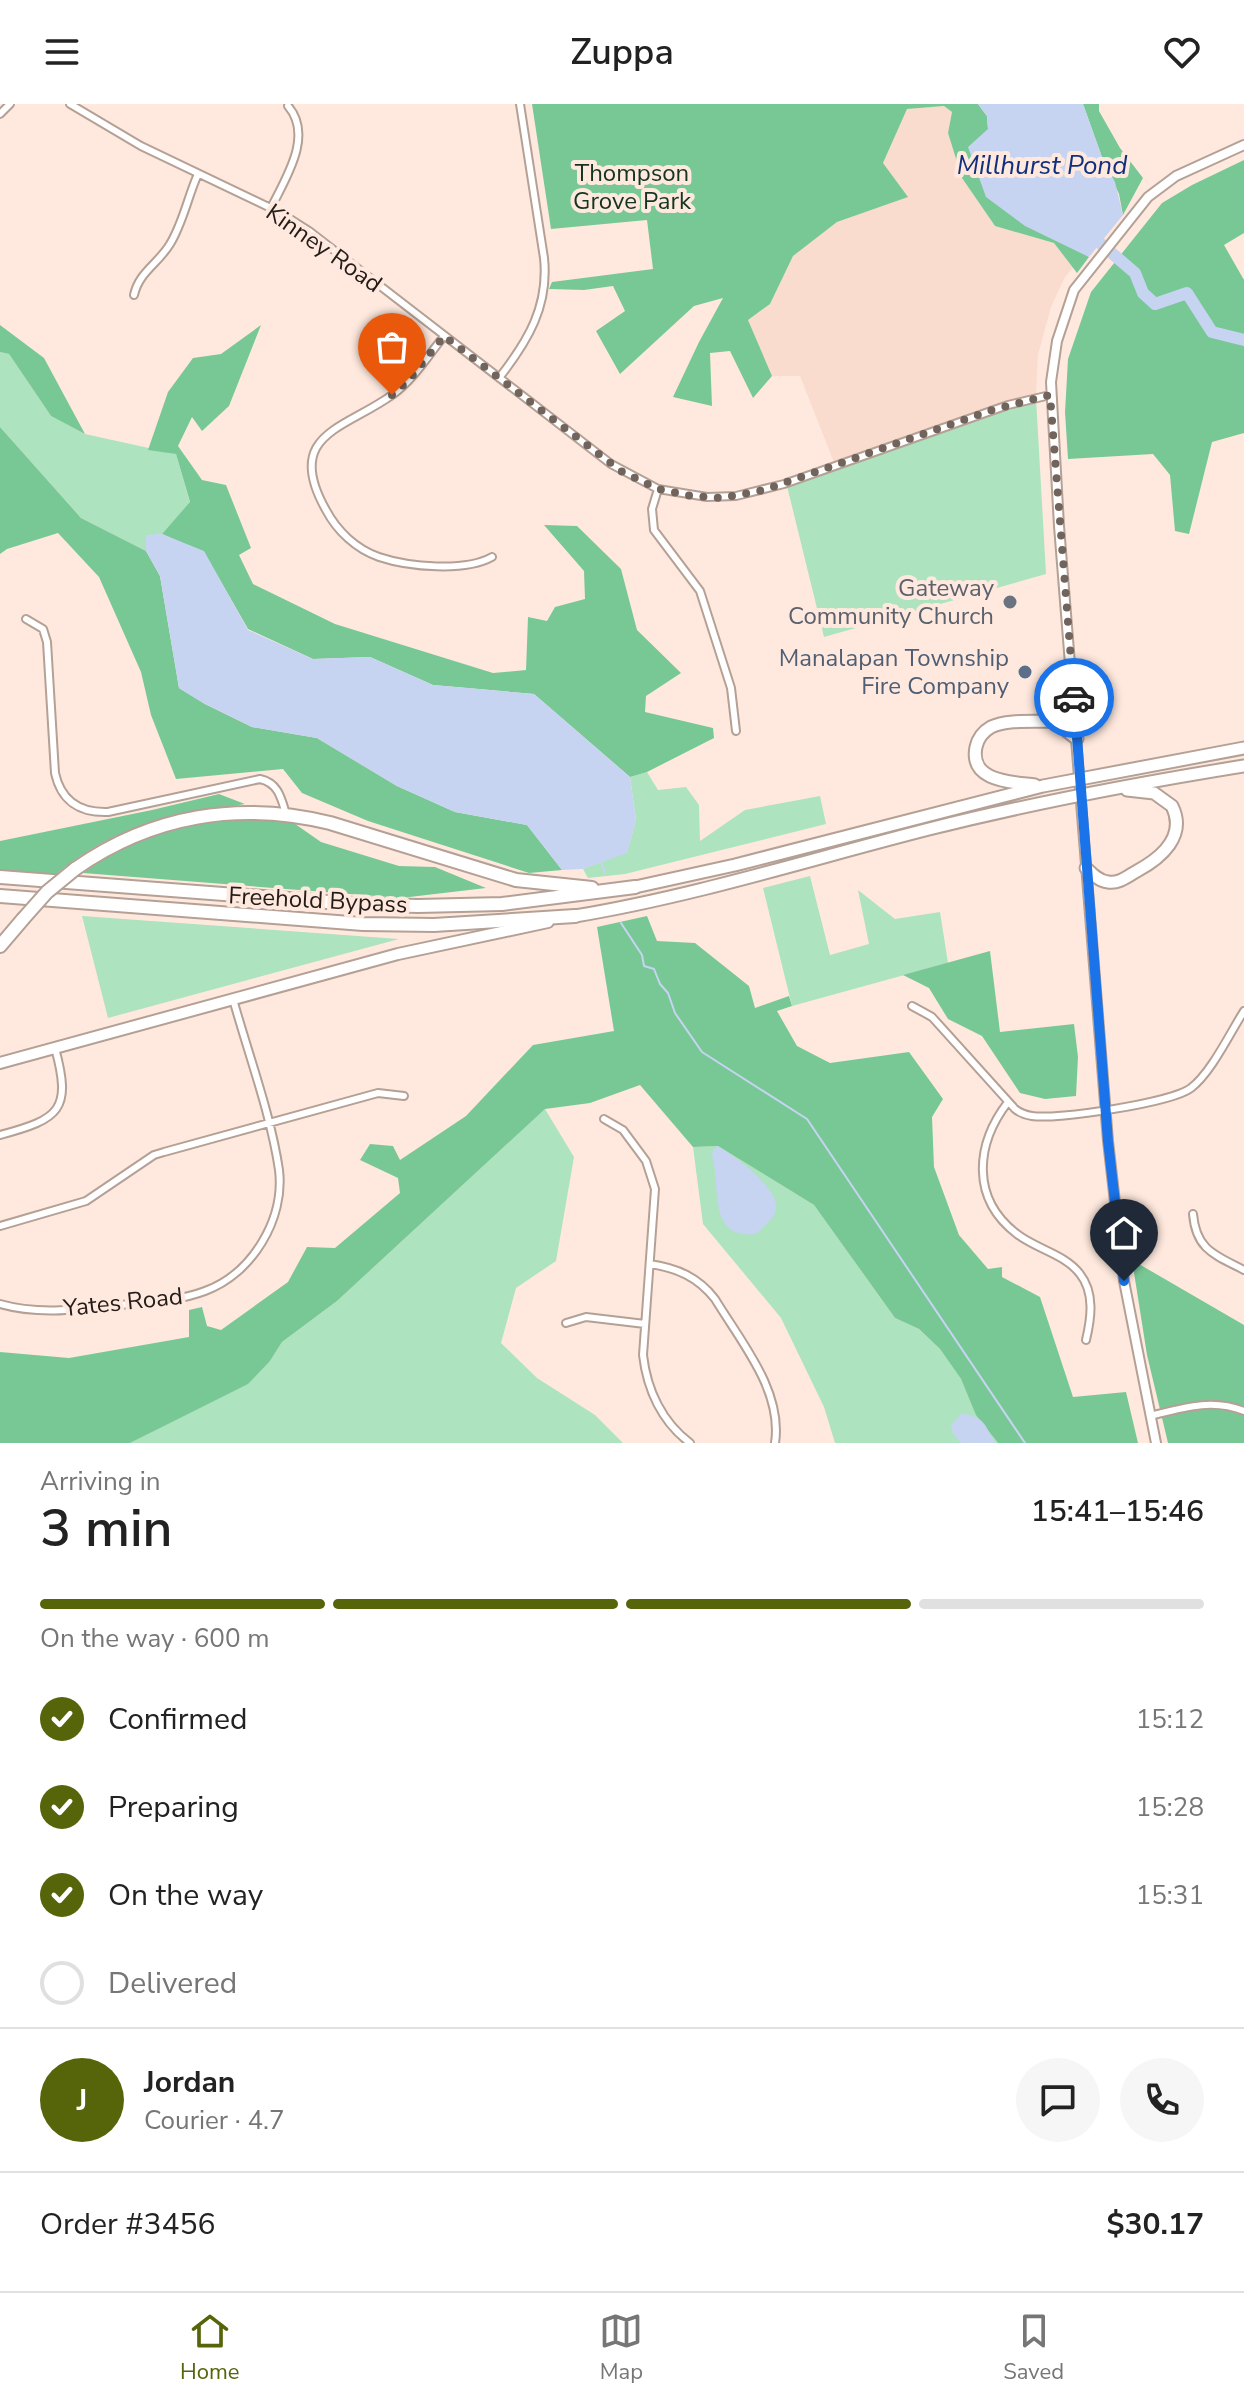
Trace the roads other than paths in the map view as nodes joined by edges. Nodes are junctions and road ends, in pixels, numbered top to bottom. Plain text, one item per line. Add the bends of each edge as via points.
1 (10, 104) edge
2 (70, 104) edge
3 (520, 104) edge
4 (288, 106) dead end
5 (0, 114) edge
6 (1244, 145) edge
7 (198, 174) junction
8 (271, 208) junction
9 (134, 295) dead end
10 (444, 336) junction
11 (499, 378) junction
12 (1050, 395) junction
13 (658, 489) junction
14 (492, 557) dead end
15 (26, 619) dead end
16 (736, 731) dead end
17 (1077, 739) junction
18 (1244, 748) edge
19 (1244, 766) edge
20 (1080, 778) junction
21 (1043, 786) junction
22 (1111, 789) junction
23 (1081, 795) junction
24 (286, 814) junction
25 (1086, 868) junction
26 (0, 877) edge
27 (635, 887) junction
28 (0, 896) edge
29 (575, 916) junction
30 (0, 946) edge
31 (233, 999) junction
32 (912, 1006) dead end
33 (1244, 1011) edge
34 (55, 1048) junction
35 (0, 1063) edge
36 (404, 1096) dead end
37 (1008, 1102) junction
38 (1106, 1109) junction
39 (604, 1119) dead end
40 (268, 1123) junction
41 (0, 1135) edge
42 (1193, 1214) dead end
43 (0, 1226) edge
44 (650, 1264) junction
45 (1244, 1270) edge
46 (0, 1304) edge
47 (566, 1323) dead end
48 (645, 1324) junction
49 (1086, 1340) dead end
50 (1244, 1411) edge
51 (1150, 1416) junction
52 (690, 1443) edge
53 (775, 1443) edge
54 (1156, 1443) edge

1 - 5 street
2 - 7 street, Kinney Road
3 - 11 street via 545,280 534,326
4 - 8 street via 297,118 298,143
6 - 12 street via 1159,186 1077,284 1054,352
7 - 8 street, Kinney Road
7 - 9 street via 172,241 141,276
8 - 10 street, Kinney Road via 309,231
10 - 11 street, Kinney Road
10 - 14 street via 399,389 327,433 315,452 313,480 337,527 372,555 463,566
11 - 13 street, Kinney Road via 611,464
12 - 13 street, Kinney Road via 750,494 707,497
12 - 17 street
13 - 16 street via 652,509 654,530 700,591 731,688
15 - 24 street via 43,629 47,642 55,773 66,799 79,808 108,812 260,779 277,789
17 - 20 street
17 - 21 highway via 1054,721 1002,724 981,736 976,757 987,775
18 - 20 highway
19 - 22 highway
20 - 21 highway
20 - 23 street
21 - 27 highway
22 - 23 highway
22 - 25 highway via 1149,792 1167,800 1176,816 1174,836 1161,857 1119,881 1104,881
23 - 25 street
23 - 29 highway via 664,899
24 - 27 highway via 516,880
24 - 30 highway, bridge via 228,812 177,820 130,837 47,892
25 - 38 street
26 - 27 highway, Freehold Bypass via 396,906 502,904
28 - 29 highway, Freehold Bypass via 375,924
29 - 31 main road via 398,954
31 - 34 main road
31 - 40 street, Yates Road
32 - 37 street via 932,1017
33 - 38 street via 1191,1088 1162,1100
34 - 35 main road
34 - 41 street via 64,1086 58,1105 43,1120
36 - 40 street via 378,1093
37 - 38 street via 1031,1116
37 - 49 street via 996,1117 983,1152 983,1178 991,1203 1018,1235 1079,1273 1092,1317
38 - 51 street via 1124,1281
39 - 44 street via 623,1130 651,1172 655,1189
40 - 43 street via 154,1155 86,1201
40 - 46 street, Yates Road via 279,1172 272,1223 252,1256 225,1280 207,1291 174,1299 53,1310
42 - 45 street via 1202,1244
44 - 48 street
44 - 53 street via 688,1275 715,1299 771,1393
47 - 48 street via 586,1317
48 - 52 street via 643,1355 651,1389 664,1418
50 - 51 street via 1199,1404
51 - 54 street

